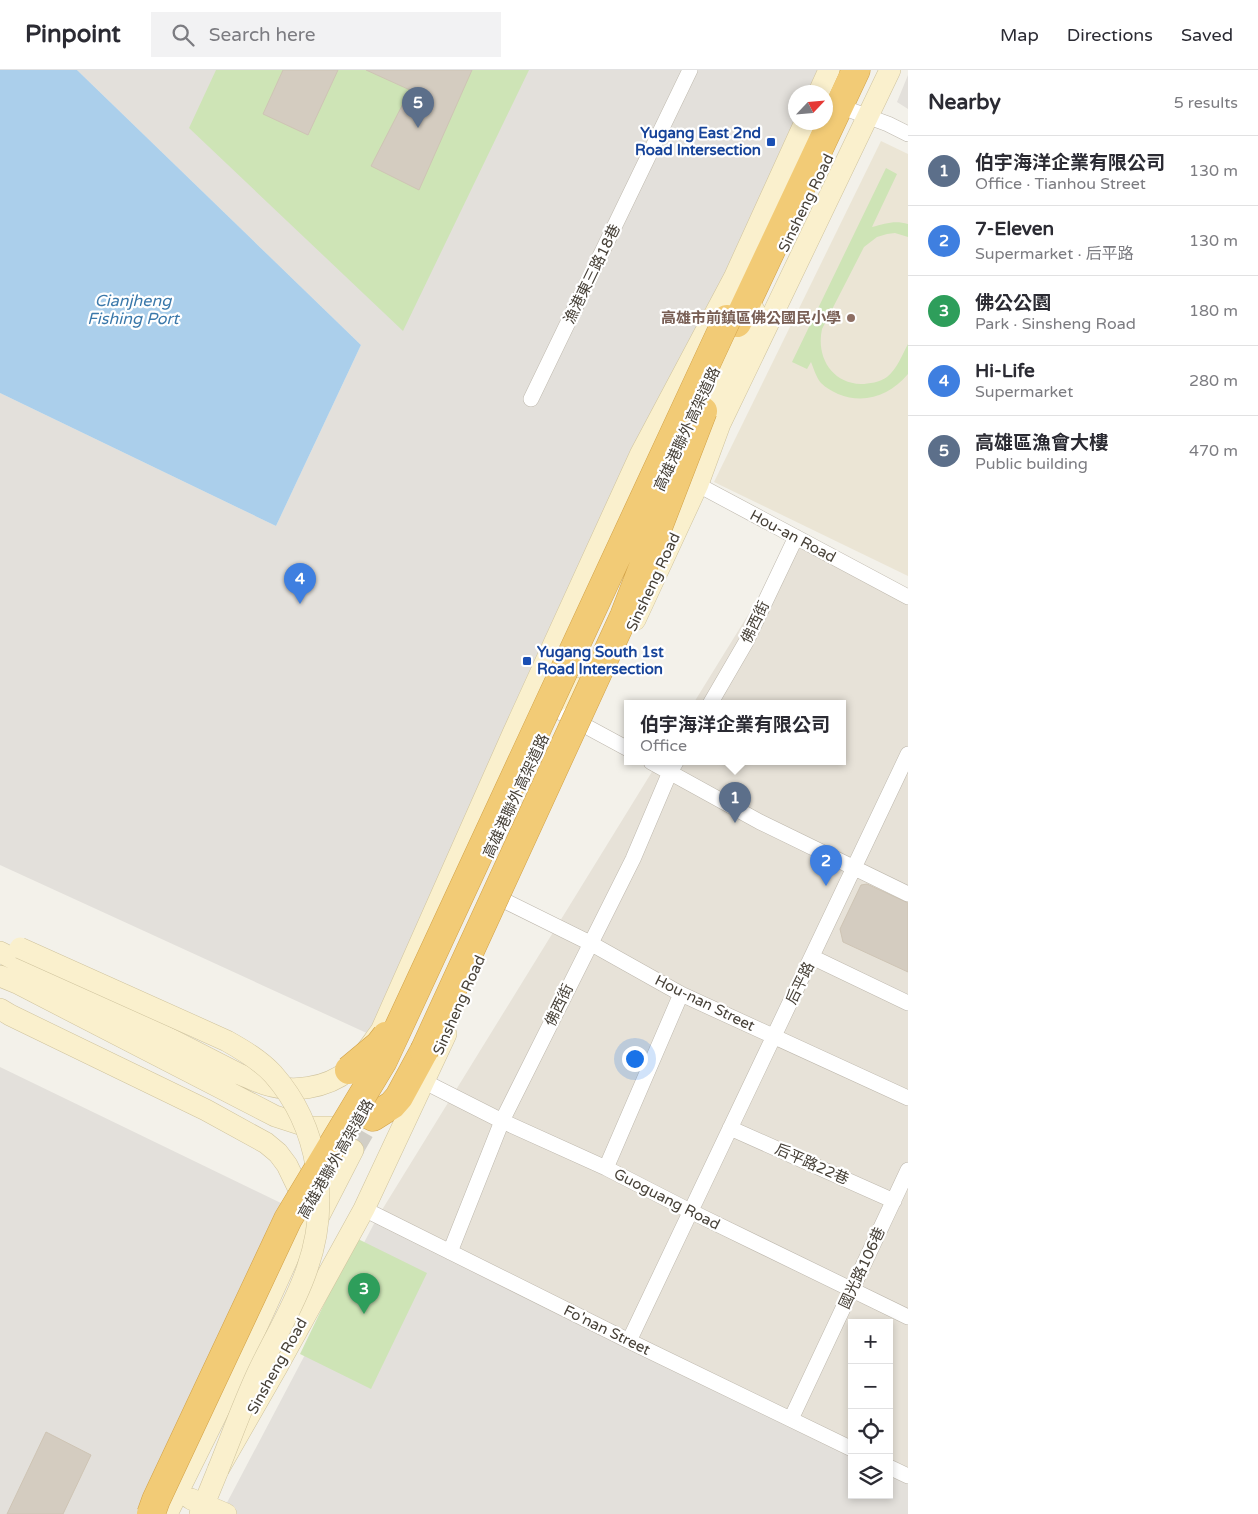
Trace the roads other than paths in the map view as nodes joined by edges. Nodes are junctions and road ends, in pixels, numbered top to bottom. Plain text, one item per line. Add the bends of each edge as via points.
1 (690, 70) edge
2 (829, 70) edge
3 (843, 70) edge
4 (856, 70) edge
5 (870, 70) edge
6 (890, 70) edge
7 (898, 70) edge
8 (822, 85) edge
9 (854, 113) edge
10 (801, 130) edge
11 (815, 130) edge
12 (908, 134) edge
13 (732, 321) junction
14 (531, 399) dead end
15 (678, 475) junction
16 (698, 484) junction
17 (796, 538) junction
18 (908, 597) edge
19 (530, 696) junction
20 (712, 700) edge
21 (559, 711) junction
22 (586, 726) junction
23 (514, 732) junction
24 (624, 747) edge
25 (908, 754) edge
26 (673, 767) edge
27 (854, 868) junction
28 (908, 894) edge
29 (505, 901) junction
30 (590, 943) junction
31 (7, 948) edge
32 (812, 958) junction
33 (0, 976) edge
34 (681, 994) junction
35 (908, 1003) edge
36 (0, 1009) edge
37 (774, 1037) junction
38 (414, 1058) junction
39 (349, 1070) junction
40 (425, 1082) junction
41 (908, 1098) edge
42 (373, 1117) junction
43 (502, 1121) junction
44 (730, 1128) junction
45 (352, 1150) tunnel mouth
46 (606, 1168) junction
47 (908, 1170) edge
48 (894, 1201) junction
49 (364, 1209) junction
50 (690, 1211) junction
51 (450, 1252) junction
52 (852, 1289) junction
53 (908, 1317) edge
54 (629, 1340) junction
55 (229, 1388) junction
56 (791, 1419) junction
57 (848, 1447) edge
58 (893, 1469) edge
59 (218, 1470) junction
60 (908, 1476) edge
61 (177, 1493) junction
62 (202, 1509) edge
63 (151, 1514) edge
64 (160, 1514) edge
65 (167, 1514) edge
66 (226, 1514) edge

1 - 14 street, 漁港東三路18巷
2 - 8 street
3 - 9 highway
4 - 13 highway, 高雄港聯外高架道路
5 - 9 street, Sinsheng Road
6 - 9 street, Sinsheng Road via 873,107
7 - 9 street, Sinsheng Road
9 - 12 street
9 - 15 street, Sinsheng Road via 762,292
9 - 16 street, Sinsheng Road via 852,150 720,424
10 - 19 street via 734,278 640,456
11 - 13 highway, 高雄港聯外高架道路
13 - 38 highway, bridge via 624,616
13 - 39 highway, bridge via 650,459 387,1034
13 - 63 highway, 高雄港聯外高架道路, bridge via 383,1061 288,1219
13 - 64 highway, 高雄港聯外高架道路, bridge via 391,1064 298,1225
15 - 16 street, Hou-an Road
15 - 21 street, Sinsheng Road via 576,688
16 - 17 street, Hou-an Road
16 - 22 street, Sinsheng Road
17 - 18 street, Hou-an Road
17 - 20 street, 佛西街 via 746,642
19 - 21 street
19 - 23 street
21 - 22 street
21 - 23 street, Sinsheng Road
21 - 38 street, Sinsheng Road
22 - 24 street
22 - 29 street, Sinsheng Road
23 - 39 street via 381,1031
25 - 27 street, 后平路
26 - 27 street via 760,822
26 - 30 street, 佛西街 via 633,859
27 - 28 street
27 - 32 street, 后平路
29 - 30 street, Hou-nan Street
29 - 40 street, Sinsheng Road
30 - 34 street, Hou-nan Street
30 - 43 street, 佛西街
31 - 39 street via 239,1074 266,1085 296,1089 315,1087
31 - 59 street, bridge via 227,1041 272,1073 304,1120 317,1167 319,1196 315,1242 307,1271 257,1373
32 - 35 street
32 - 37 street, 后平路
33 - 42 street via 276,1116 310,1127 336,1126
34 - 37 street, Hou-nan Street
34 - 46 street
36 - 55 street via 206,1110 266,1143 287,1165 300,1192 301,1223
37 - 41 street, Hou-nan Street
37 - 44 street, 后平路
38 - 42 highway via 399,1097
40 - 42 street via 409,1096
40 - 43 street, Guoguang Road
40 - 49 street, Sinsheng Road
43 - 46 street, Guoguang Road
43 - 51 street, 佛西街
44 - 48 street, 后平路22巷
44 - 50 street, 后平路
45 - 55 street, Sinsheng Road
46 - 50 street, Guoguang Road
47 - 48 street, 國光路106巷
48 - 52 street, 國光路106巷
49 - 51 street, Fo'nan Street
49 - 59 street, Sinsheng Road
50 - 52 street, Guoguang Road
50 - 54 street, 后平路
51 - 54 street, Fo'nan Street
52 - 53 street, Guoguang Road
52 - 56 street, 國光路106巷
54 - 56 street, Fo'nan Street
55 - 61 street, Sinsheng Road
56 - 57 street, Fo'nan Street
58 - 60 street
59 - 62 street, Sinsheng Road
61 - 62 street
61 - 65 street, Sinsheng Road
62 - 66 street

